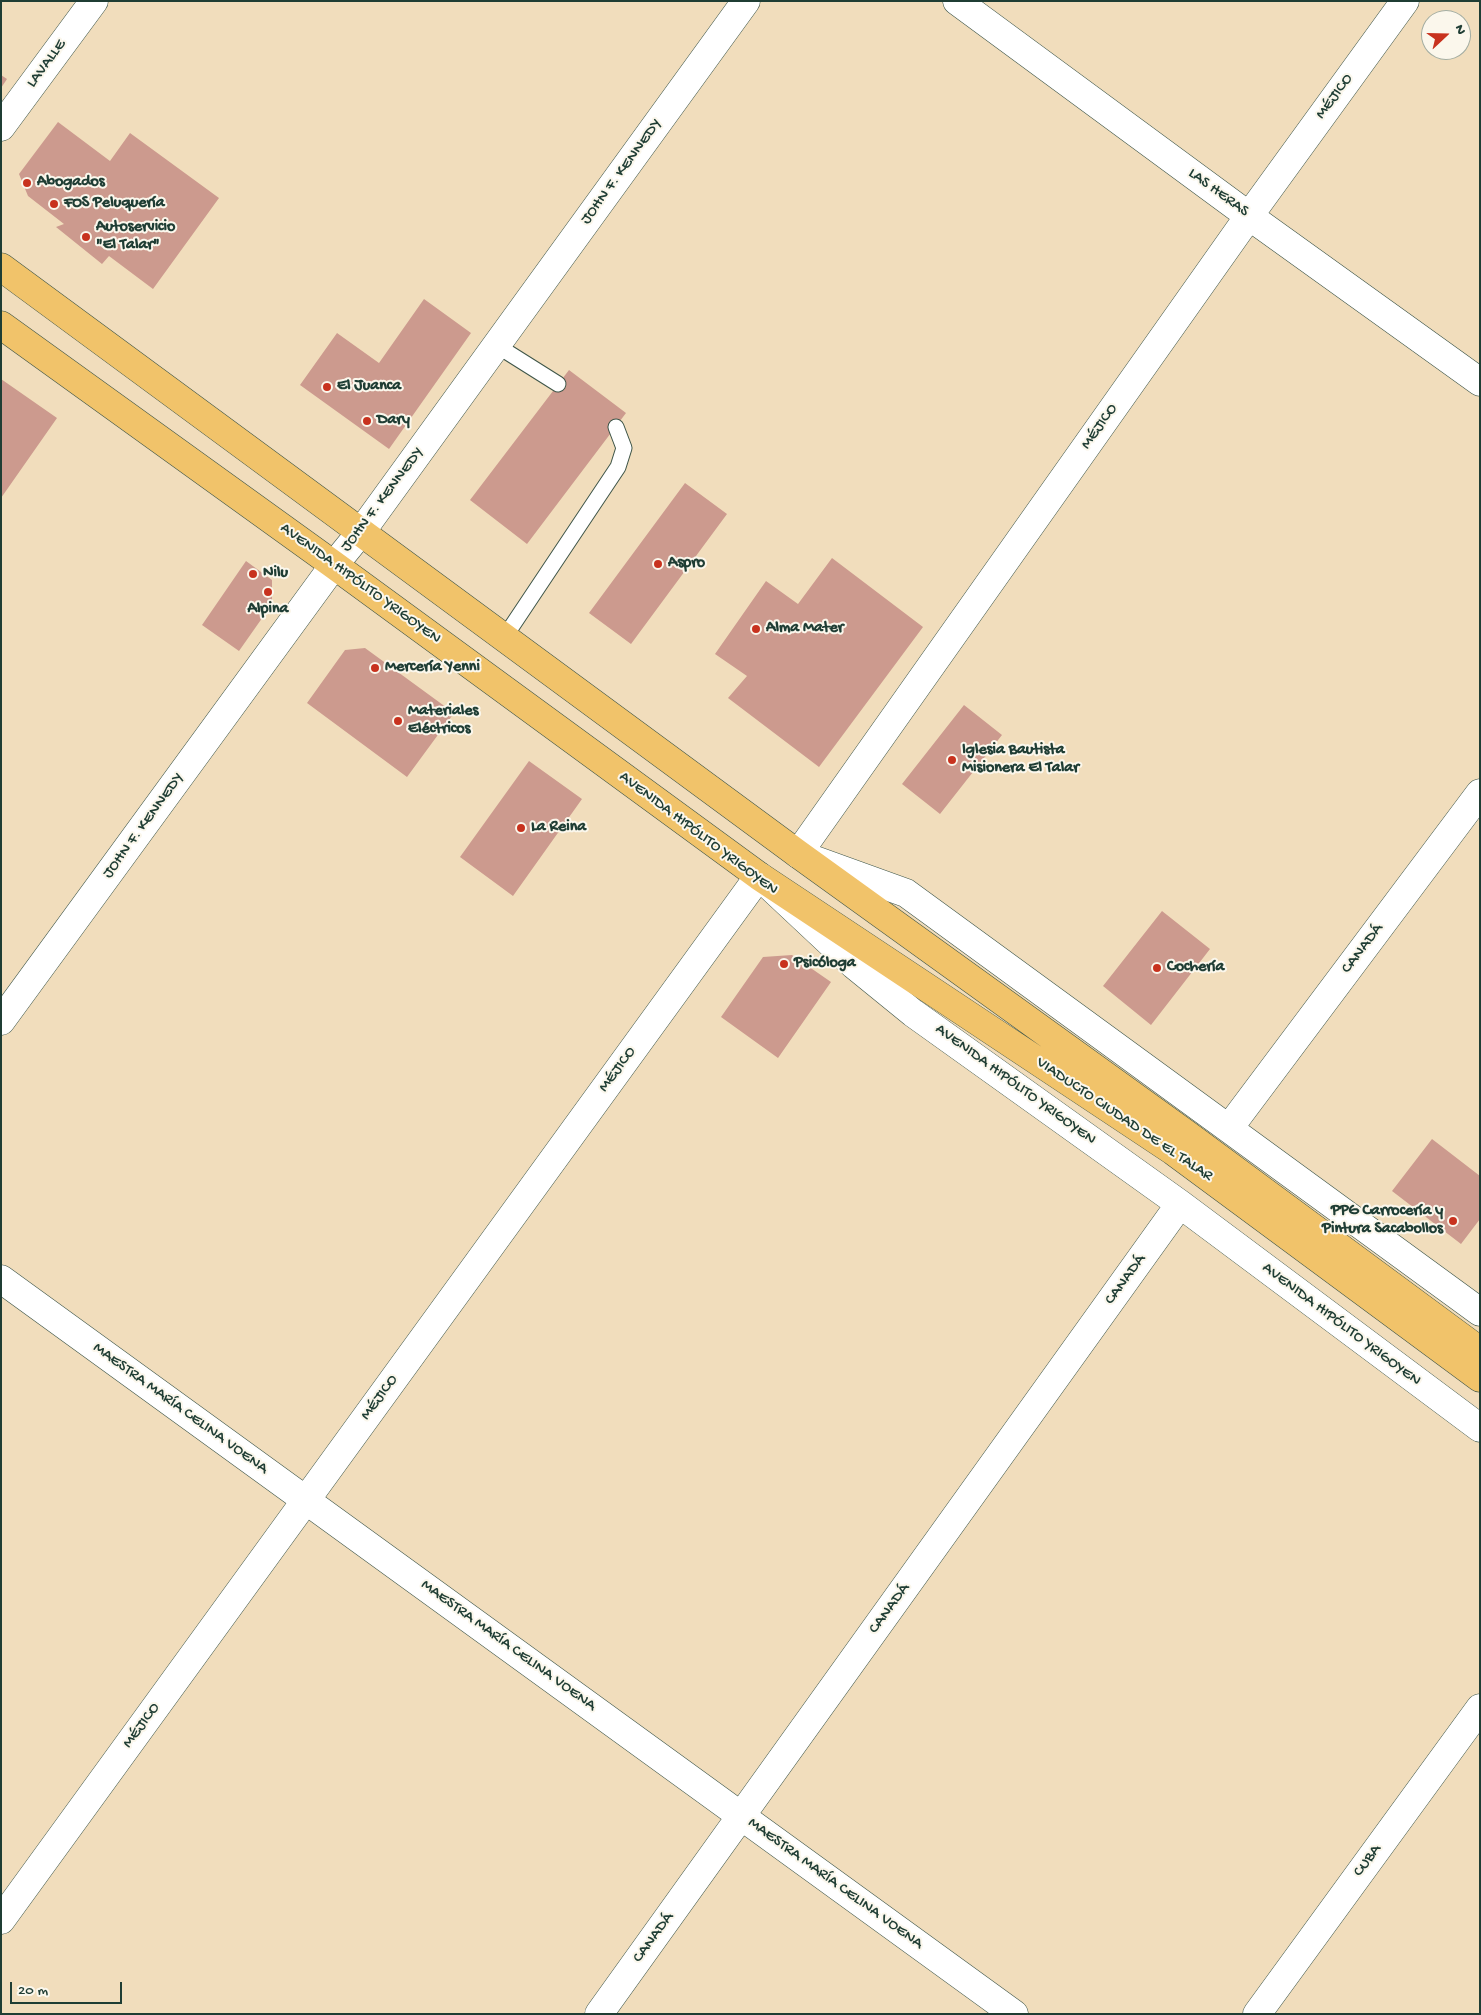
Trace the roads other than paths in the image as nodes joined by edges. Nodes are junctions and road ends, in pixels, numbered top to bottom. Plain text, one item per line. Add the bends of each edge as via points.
1 (94, 1) edge
2 (746, 1) edge
3 (957, 1) edge
4 (1405, 1) edge
5 (1, 127) edge
6 (1249, 216) junction
7 (1, 267) edge
8 (1, 325) edge
9 (496, 345) junction
10 (1480, 382) edge
11 (558, 384) dead end
12 (616, 427) dead end
13 (361, 532) junction
14 (334, 565) junction
15 (504, 638) junction
16 (1480, 793) edge
17 (798, 854) junction
18 (759, 876) junction
19 (1, 1021) edge
20 (1229, 1128) junction
21 (1179, 1142) junction
22 (1180, 1204) junction
23 (1, 1279) edge
24 (1480, 1312) edge
25 (1480, 1351) edge
26 (1480, 1378) edge
27 (1480, 1428) edge
28 (306, 1500) junction
29 (1480, 1708) edge
30 (741, 1815) junction
31 (1, 1920) edge
32 (599, 2014) edge
33 (1014, 2014) edge
34 (1257, 2014) edge

1 - 5 street, LAVALLE
2 - 9 street, JOHN F. KENNEDY
3 - 6 street, LAS HERAS
4 - 6 street, MÉJICO
6 - 10 street, LAS HERAS
6 - 17 street, MÉJICO
7 - 13 main road
8 - 14 main road, AVENIDA HIPÓLITO YRIGOYEN
9 - 11 lane
9 - 13 street, JOHN F. KENNEDY
12 - 15 lane via 624,448 618,467
13 - 14 street, JOHN F. KENNEDY
13 - 15 main road
14 - 18 main road, AVENIDA HIPÓLITO YRIGOYEN
14 - 19 street, JOHN F. KENNEDY
15 - 17 main road
16 - 20 street, CANADÁ
17 - 20 street via 906,893
17 - 21 main road, VIADUCTO CIUDAD DE EL TALAR
18 - 21 main road, VIADUCTO CIUDAD DE EL TALAR
18 - 22 street, AVENIDA HIPÓLITO YRIGOYEN via 854,965 913,1012
18 - 28 street, MÉJICO
20 - 24 street
21 - 25 main road, VIADUCTO CIUDAD DE EL TALAR
21 - 26 main road, VIADUCTO CIUDAD DE EL TALAR
22 - 27 street, AVENIDA HIPÓLITO YRIGOYEN
22 - 30 street, CANADÁ
23 - 28 street, MAESTRA MARÍA CELINA VOENA
28 - 30 street, MAESTRA MARÍA CELINA VOENA
28 - 31 street, MÉJICO
29 - 34 street, CUBA
30 - 32 street, CANADÁ
30 - 33 street, MAESTRA MARÍA CELINA VOENA

